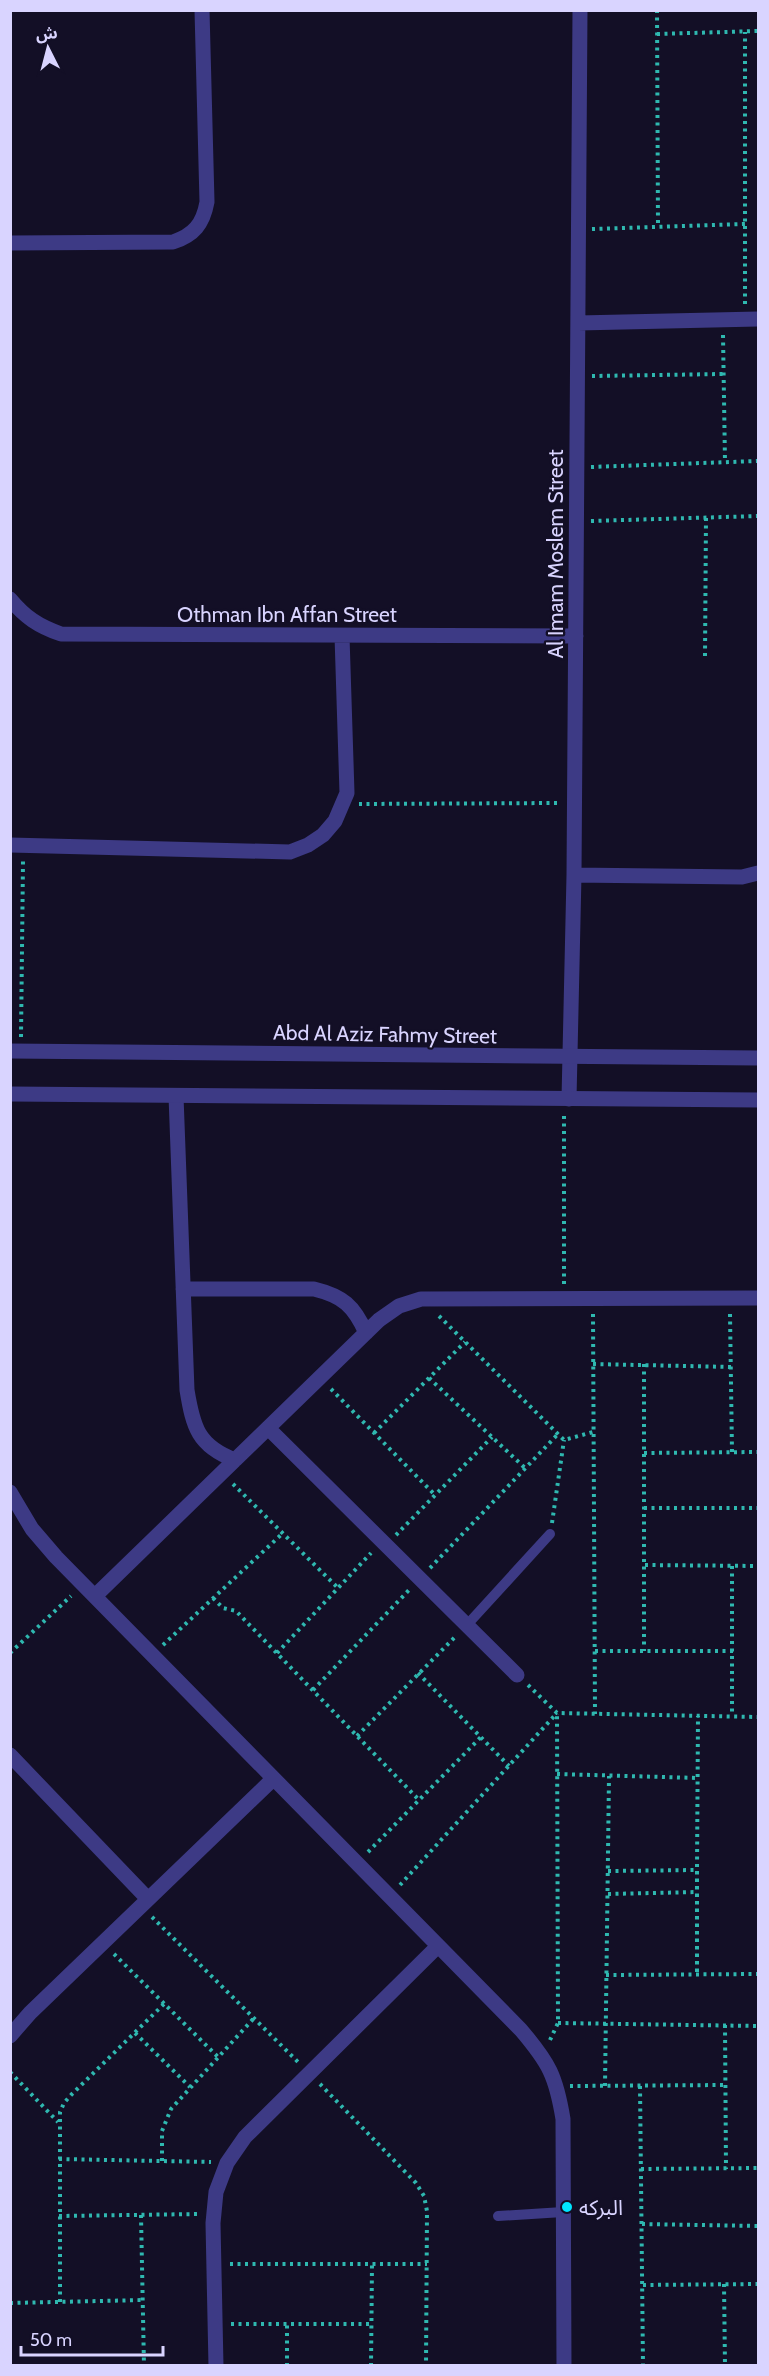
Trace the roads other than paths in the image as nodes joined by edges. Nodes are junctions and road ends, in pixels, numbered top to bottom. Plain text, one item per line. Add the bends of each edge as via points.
1 (202, 10) edge
2 (580, 10) edge
3 (10, 243) edge
4 (752, 319) edge
5 (578, 323) junction
6 (10, 599) edge
7 (342, 636) junction
8 (576, 636) junction
9 (17, 845) edge
10 (759, 873) edge
11 (574, 875) junction
12 (16, 1051) edge
13 (570, 1057) junction
14 (759, 1058) edge
15 (10, 1094) edge
16 (176, 1095) junction
17 (567, 1099) junction
18 (759, 1100) edge
19 (183, 1288) junction
20 (759, 1298) edge
21 (366, 1333) junction
22 (268, 1428) junction
23 (235, 1460) junction
24 (10, 1492) edge
25 (550, 1534) road end
26 (94, 1596) junction
27 (466, 1626) junction
28 (517, 1675) road end
29 (10, 1755) edge
30 (273, 1779) junction
31 (144, 1903) junction
32 (438, 1946) junction
33 (10, 2036) edge
34 (563, 2212) junction
35 (498, 2216) dead end
36 (216, 2366) edge
37 (564, 2366) edge

1 - 3 street via 207,202 197,228 173,242
2 - 5 street, Al Imam Moslem Street
4 - 5 street
5 - 8 street, Al Imam Moslem Street
6 - 7 street, Othman Ibn Affan Street via 40,627 60,634
7 - 8 street, Othman Ibn Affan Street
7 - 9 street via 347,793 336,821 308,845 290,852
8 - 11 street, Al Imam Moslem Street
10 - 11 street via 742,877
11 - 13 street, Al Imam Moslem Street
12 - 13 street, Abd Al Aziz Fahmy Street
13 - 14 street, Abd Al Aziz Fahmy Street
13 - 17 street, Al Imam Moslem Street
15 - 16 street
16 - 17 street
16 - 19 street
17 - 18 street
19 - 21 street via 314,1289 347,1303
19 - 23 street via 187,1390 194,1426 218,1454
20 - 21 street via 421,1299 399,1306
21 - 22 street
22 - 23 street
22 - 27 street
23 - 26 street
24 - 26 street via 32,1529
25 - 27 lane
26 - 30 street
27 - 28 street
29 - 31 street
30 - 31 street
30 - 32 street
31 - 33 street
32 - 34 street via 543,2056 558,2086 563,2119
32 - 36 street via 245,2137 227,2163 216,2192 214,2214
34 - 35 lane
34 - 37 street

